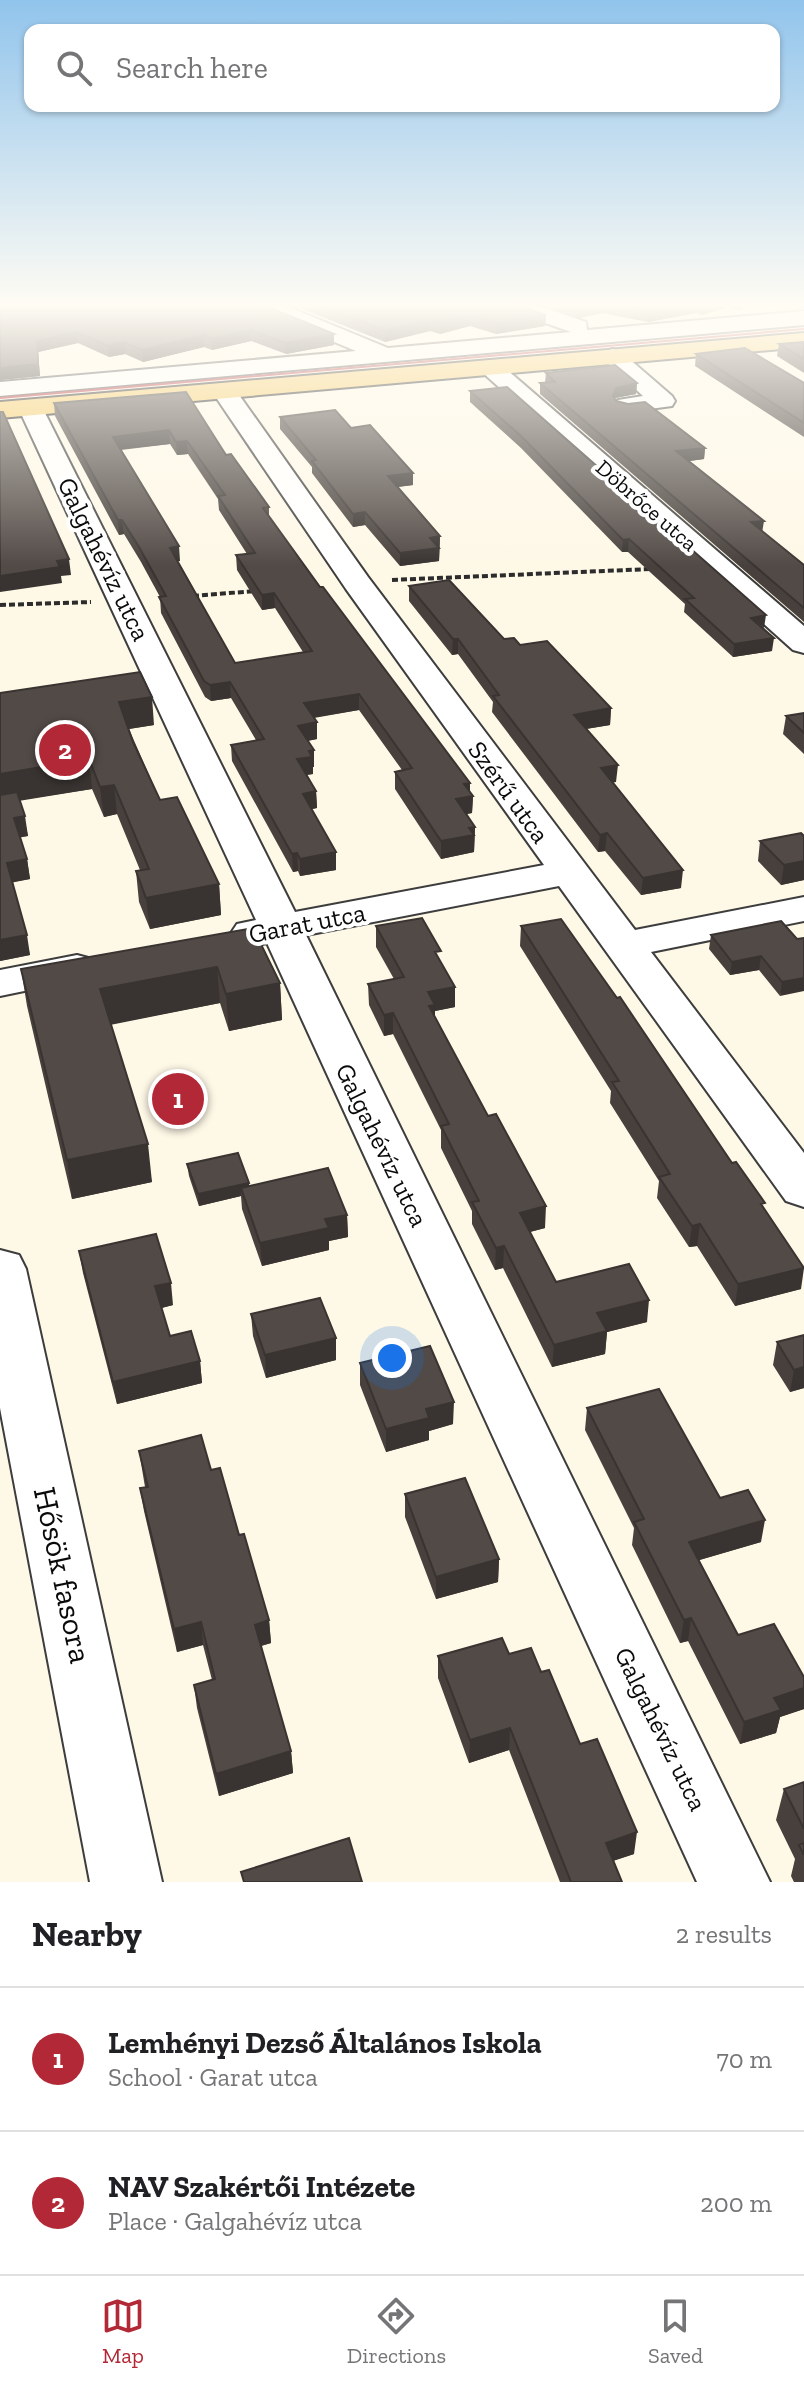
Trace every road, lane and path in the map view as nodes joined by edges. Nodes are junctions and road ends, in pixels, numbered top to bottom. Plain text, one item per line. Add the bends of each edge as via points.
1 (99, 391) edge
2 (208, 391) edge
3 (224, 391) edge
4 (517, 391) edge
5 (653, 391) edge
6 (10, 402) edge
7 (627, 405) edge
8 (804, 643) edge
9 (568, 872) junction
10 (804, 909) edge
11 (278, 928) junction
12 (216, 940) edge
13 (621, 945) junction
14 (108, 962) edge
15 (0, 983) edge
16 (804, 1189) edge
17 (0, 1269) edge
18 (126, 1882) edge
19 (734, 1882) edge

1 - 6 street
2 - 6 main road
3 - 9 street, Szérű utca
4 - 8 street, Döbrőce utca
5 - 7 street via 663,401
6 - 11 street, Galgahévíz utca via 126,601
9 - 11 street, Garat utca
9 - 13 street, Szérű utca
10 - 13 street
11 - 12 street, Garat utca
11 - 19 street, Galgahévíz utca
13 - 16 street, Szérű utca
14 - 15 street
17 - 18 street, Hősök fasora

